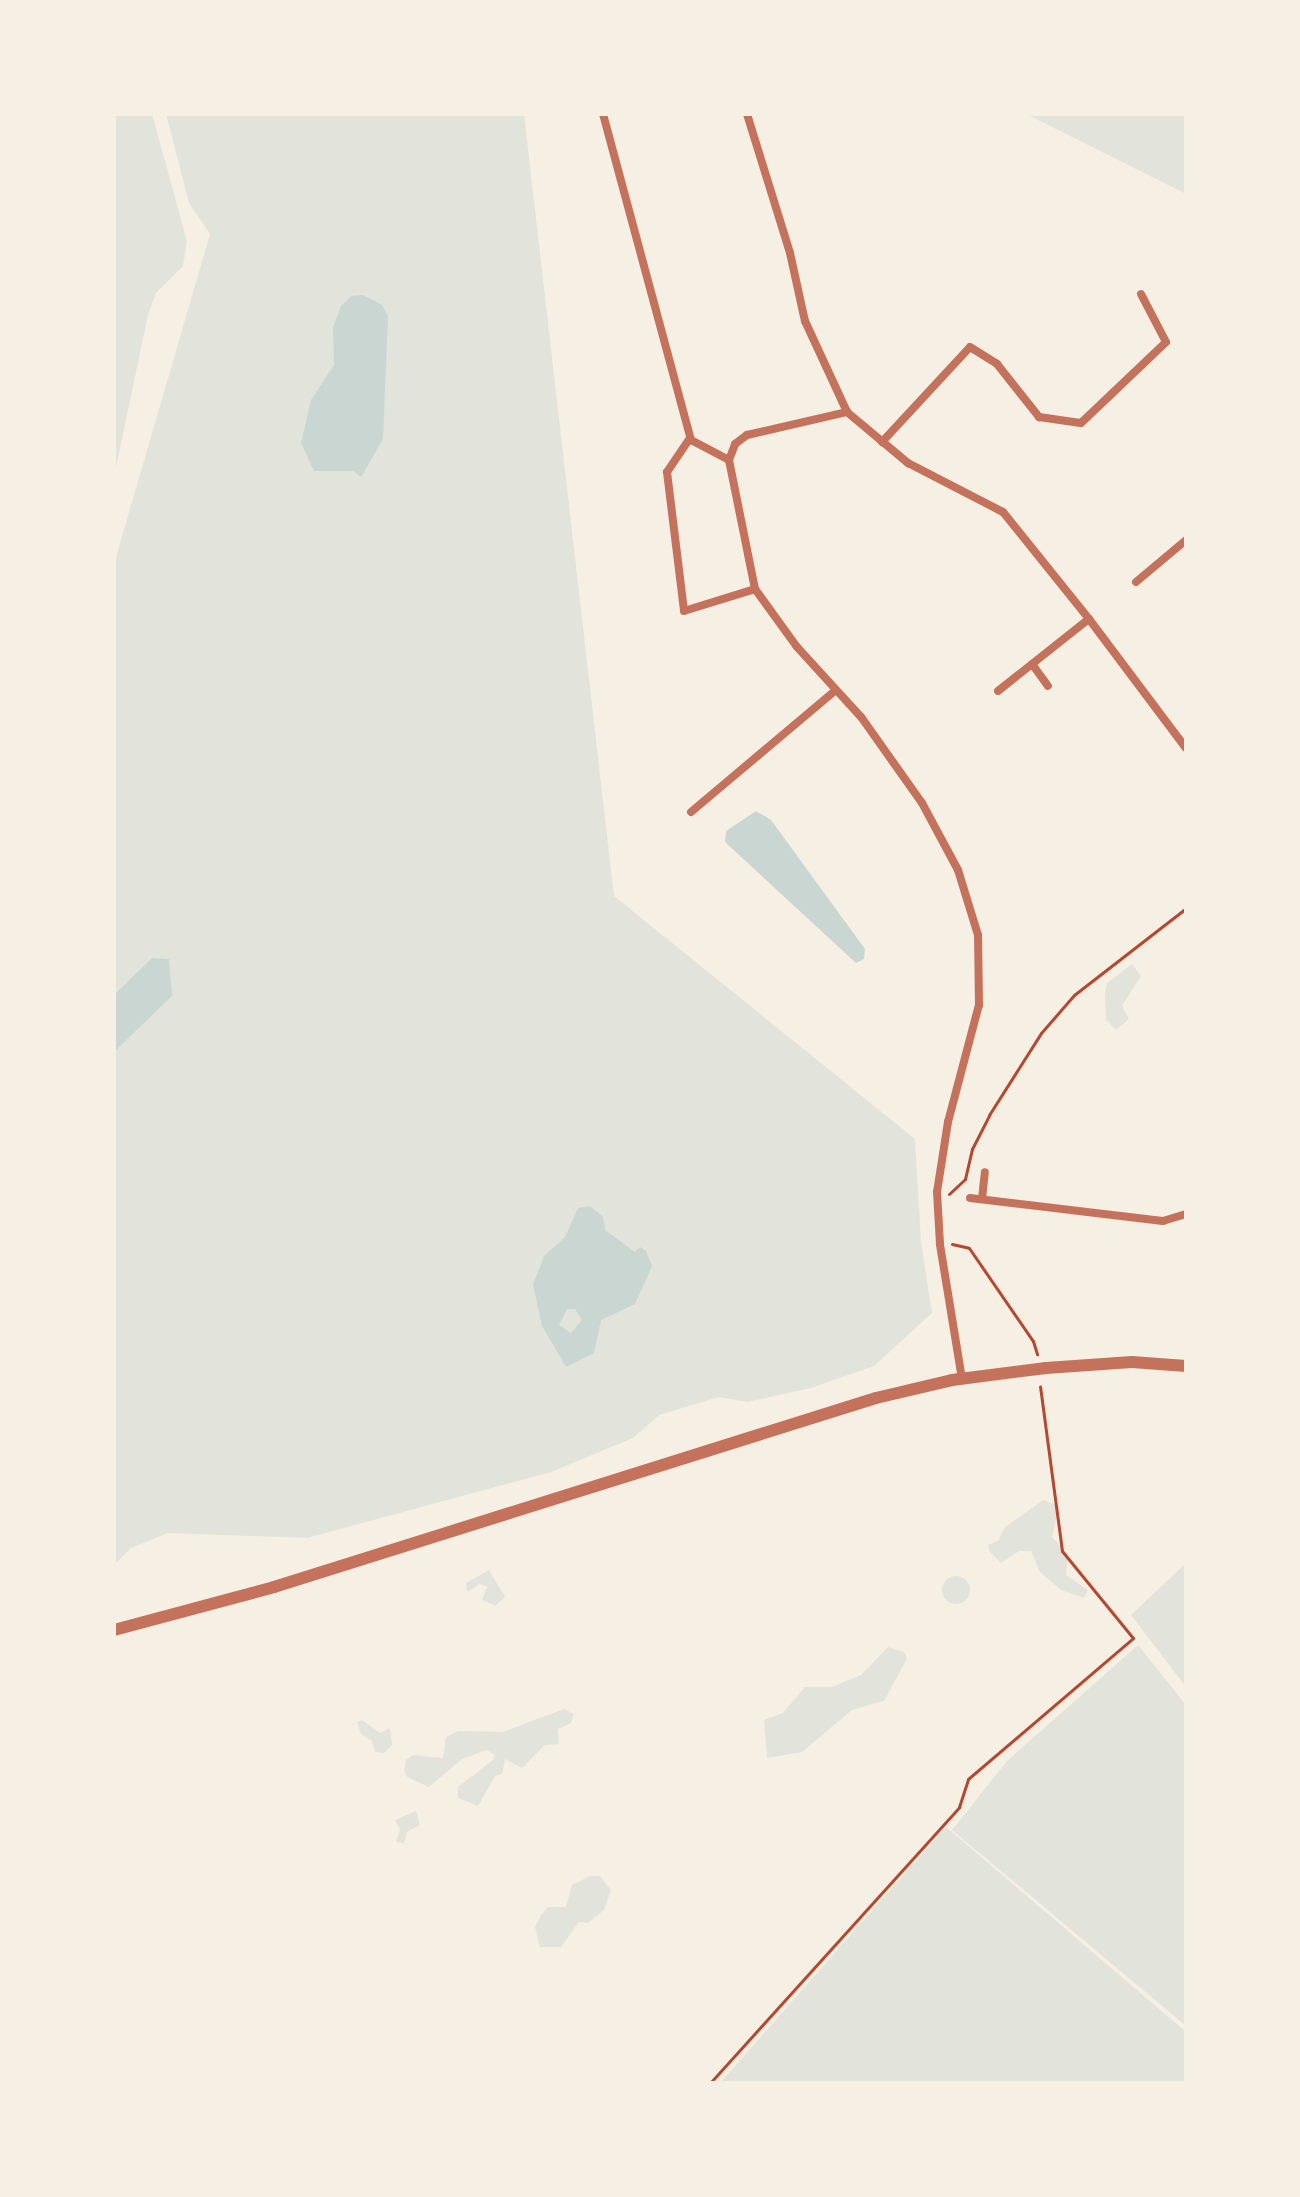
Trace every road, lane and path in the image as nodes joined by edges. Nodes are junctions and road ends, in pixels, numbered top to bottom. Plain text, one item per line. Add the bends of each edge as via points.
1 (603, 114) edge
2 (747, 114) edge
3 (1141, 294) dead end
4 (847, 412) junction
5 (690, 438) junction
6 (882, 442) junction
7 (729, 460) junction
8 (1185, 543) edge
9 (1136, 582) dead end
10 (755, 589) junction
11 (1089, 619) junction
12 (1032, 664) junction
13 (1048, 686) dead end
14 (836, 690) junction
15 (998, 691) dead end
16 (1186, 748) edge
17 (691, 812) dead end
18 (1186, 908) edge
19 (985, 1172) dead end
20 (970, 1198) dead end
21 (982, 1199) junction
22 (949, 1207) dead end
23 (1186, 1214) edge
24 (950, 1232) dead end
25 (1037, 1354) dead end
26 (1186, 1366) edge
27 (962, 1379) junction
28 (1040, 1386) dead end
29 (114, 1630) edge
30 (710, 2083) edge

1 - 5 street
2 - 4 street via 805,321
3 - 6 street via 1166,342 1081,423 1039,417 997,364 970,347
4 - 6 street
4 - 7 street via 747,435
5 - 7 street
5 - 10 street via 667,472 684,611
6 - 11 street via 908,463 1003,512
7 - 10 street
8 - 9 street
10 - 14 street
11 - 12 street
11 - 16 street
12 - 13 street
12 - 15 street
14 - 17 street
14 - 27 street via 861,717 942,835 978,935 979,1005 948,1122 937,1192
18 - 22 path via 1074,995 1041,1033 983,1126 965,1179 948,1195
19 - 21 street
20 - 21 street
21 - 23 street via 1163,1221
24 - 25 path via 951,1244 969,1248
26 - 27 street via 1132,1362
27 - 29 street via 876,1398 274,1587
28 - 30 path via 1062,1551 1133,1638 968,1779 959,1807

